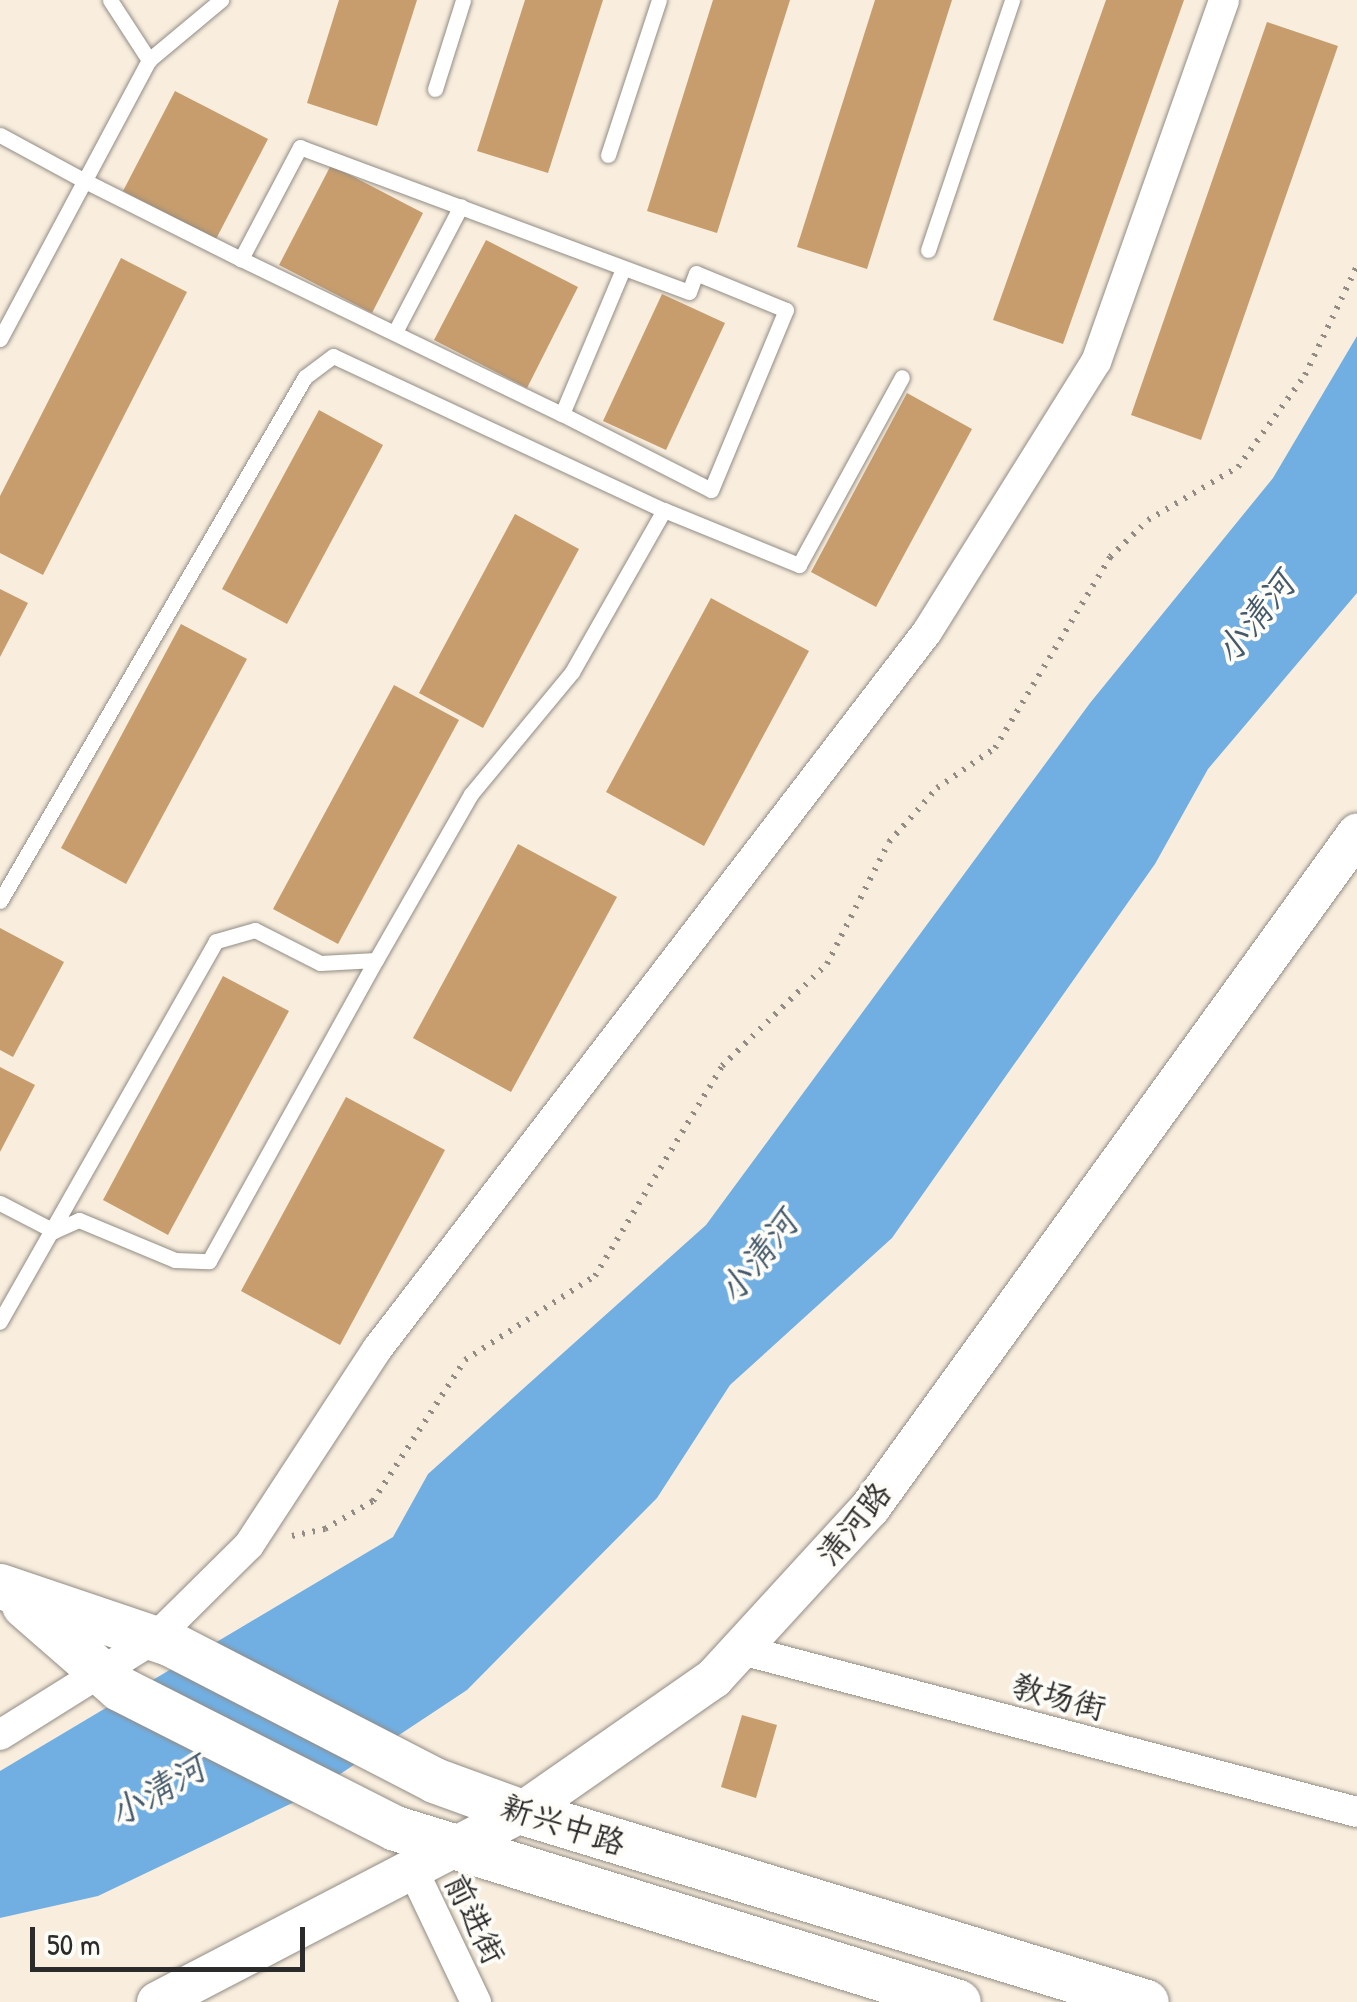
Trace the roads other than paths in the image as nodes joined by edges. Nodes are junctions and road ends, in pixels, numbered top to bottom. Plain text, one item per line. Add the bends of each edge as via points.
1 (110, 0) edge
2 (221, 0) edge
3 (463, 0) edge
4 (659, 0) edge
5 (1012, 0) edge
6 (1224, 0) edge
7 (148, 60) junction
8 (435, 89) dead end
9 (0, 135) edge
10 (608, 155) dead end
11 (83, 180) junction
12 (462, 206) junction
13 (928, 250) dead end
14 (240, 258) junction
15 (622, 268) junction
16 (396, 332) junction
17 (0, 340) edge
18 (902, 377) dead end
19 (562, 414) junction
20 (664, 510) junction
21 (1357, 834) edge
22 (0, 902) edge
23 (376, 960) junction
24 (0, 1203) edge
25 (54, 1231) junction
26 (0, 1322) edge
27 (2, 1587) edge
28 (163, 1641) junction
29 (742, 1650) junction
30 (112, 1680) junction
31 (0, 1735) edge
32 (522, 1812) junction
33 (1357, 1812) edge
34 (403, 1847) junction
35 (460, 1848) junction
36 (157, 2002) edge
37 (476, 2002) edge
38 (958, 2002) edge
39 (1146, 2002) edge

1 - 7 lane
2 - 7 lane
3 - 8 lane
4 - 10 lane
5 - 13 lane
6 - 28 street via 1096,362 1015,503 928,632 378,1348 249,1544
7 - 11 lane
9 - 11 lane
11 - 14 lane
11 - 17 lane
12 - 14 lane via 300,147
12 - 15 lane
12 - 16 lane
14 - 16 lane
15 - 19 lane
15 - 19 lane via 689,292 696,273 786,310 711,490
16 - 19 lane
18 - 20 lane via 799,565
20 - 22 lane via 333,356 305,377
20 - 23 lane via 572,672 471,794
21 - 29 street, 清河路 via 870,1508
23 - 25 lane via 320,963 255,930 216,941
23 - 25 lane via 209,1262 175,1260 79,1220
24 - 25 lane
25 - 26 lane
27 - 28 main road, 新兴中路
27 - 30 main road, 新兴中路
28 - 30 street
28 - 32 main road, 新兴中路 via 434,1780
29 - 32 street, 清河路
29 - 33 street, 教场街
30 - 31 street
30 - 34 main road, 新兴中路
32 - 35 street, 清河路
32 - 39 main road, 新兴中路
34 - 35 main road, 新兴中路
34 - 36 street
34 - 37 street, 前进街
35 - 38 main road, 新兴中路

